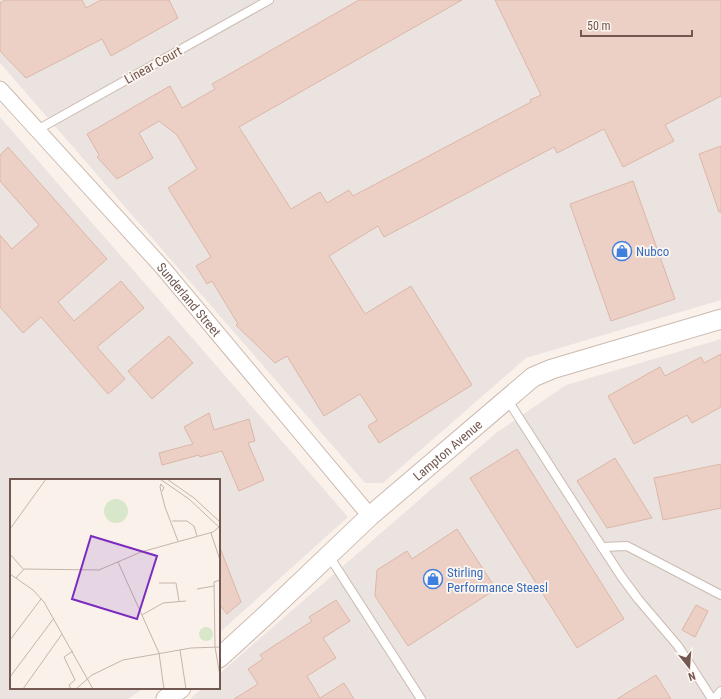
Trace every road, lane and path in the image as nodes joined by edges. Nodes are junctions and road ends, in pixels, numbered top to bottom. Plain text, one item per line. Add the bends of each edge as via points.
1 (269, 0) edge
2 (0, 89) edge
3 (37, 130) junction
4 (721, 319) edge
5 (507, 399) junction
6 (370, 516) junction
7 (602, 546) junction
8 (329, 556) junction
9 (721, 595) edge
10 (220, 657) edge
11 (180, 689) edge
12 (721, 691) edge
13 (166, 699) edge
14 (421, 699) edge
15 (713, 699) edge

1 - 3 lane, Linear Court
2 - 3 street, Sunderland Street
3 - 6 street, Sunderland Street via 163,268
4 - 5 street, Lampton Avenue via 552,369 533,377
5 - 6 street, Lampton Avenue
5 - 7 lane
6 - 8 street, Lampton Avenue
7 - 9 lane via 627,546
7 - 15 lane via 638,599 678,646
8 - 10 street, Lampton Avenue
8 - 14 lane
11 - 13 street
12 - 15 lane

